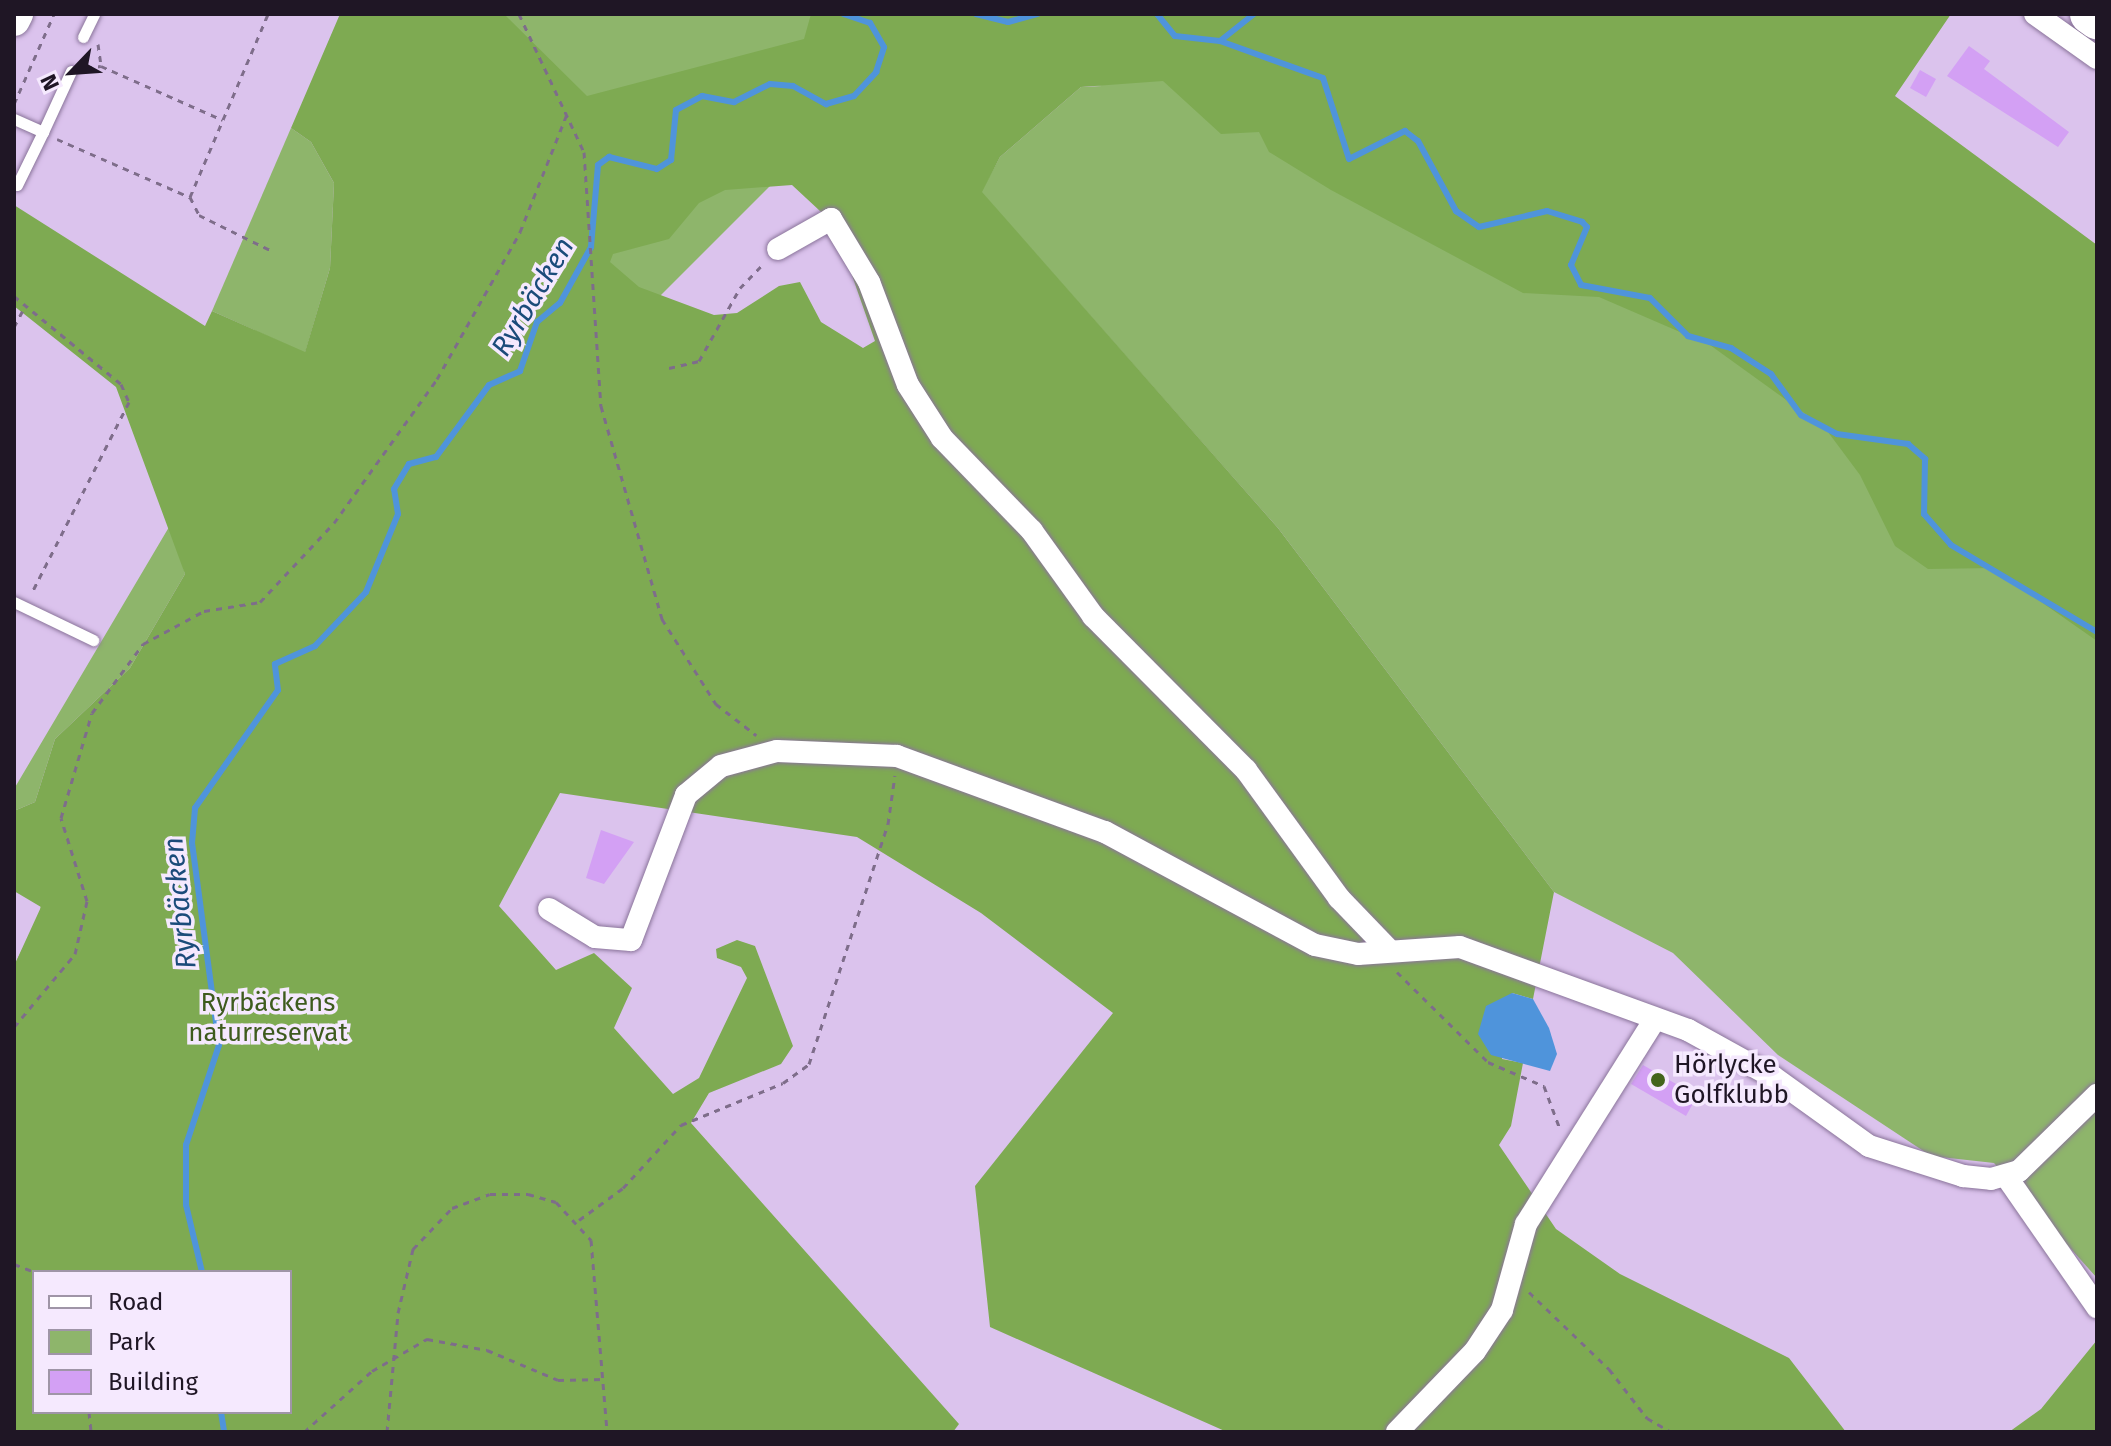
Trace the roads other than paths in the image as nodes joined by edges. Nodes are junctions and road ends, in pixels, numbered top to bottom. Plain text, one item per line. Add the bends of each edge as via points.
1 (17, 14) edge
2 (94, 14) edge
3 (2035, 14) edge
4 (2090, 14) edge
5 (2097, 19) edge
6 (14, 20) edge
7 (83, 37) road end
8 (2097, 58) edge
9 (71, 71) road end
10 (14, 119) edge
11 (43, 132) junction
12 (17, 185) dead end
13 (778, 249) road end
14 (19, 604) edge
15 (93, 640) dead end
16 (549, 909) dead end
17 (1384, 950) junction
18 (1655, 1019) junction
19 (2097, 1095) edge
20 (2006, 1176) junction
21 (2097, 1307) edge
22 (1397, 1432) edge

1 - 6 street
2 - 7 lane
3 - 8 street
4 - 5 highway
9 - 11 lane
10 - 11 lane
11 - 12 lane
13 - 17 street via 831,219 869,282 908,385 942,438 1032,531 1093,616 1246,770 1339,898 1383,936
14 - 15 lane
16 - 17 street via 595,937 631,940 686,795 721,766 777,751 897,756 1105,832 1315,945
17 - 18 street via 1460,947
18 - 20 street via 1773,1077 1869,1146 1963,1176
18 - 22 street via 1526,1224 1502,1310 1475,1351
19 - 20 street
20 - 21 street

